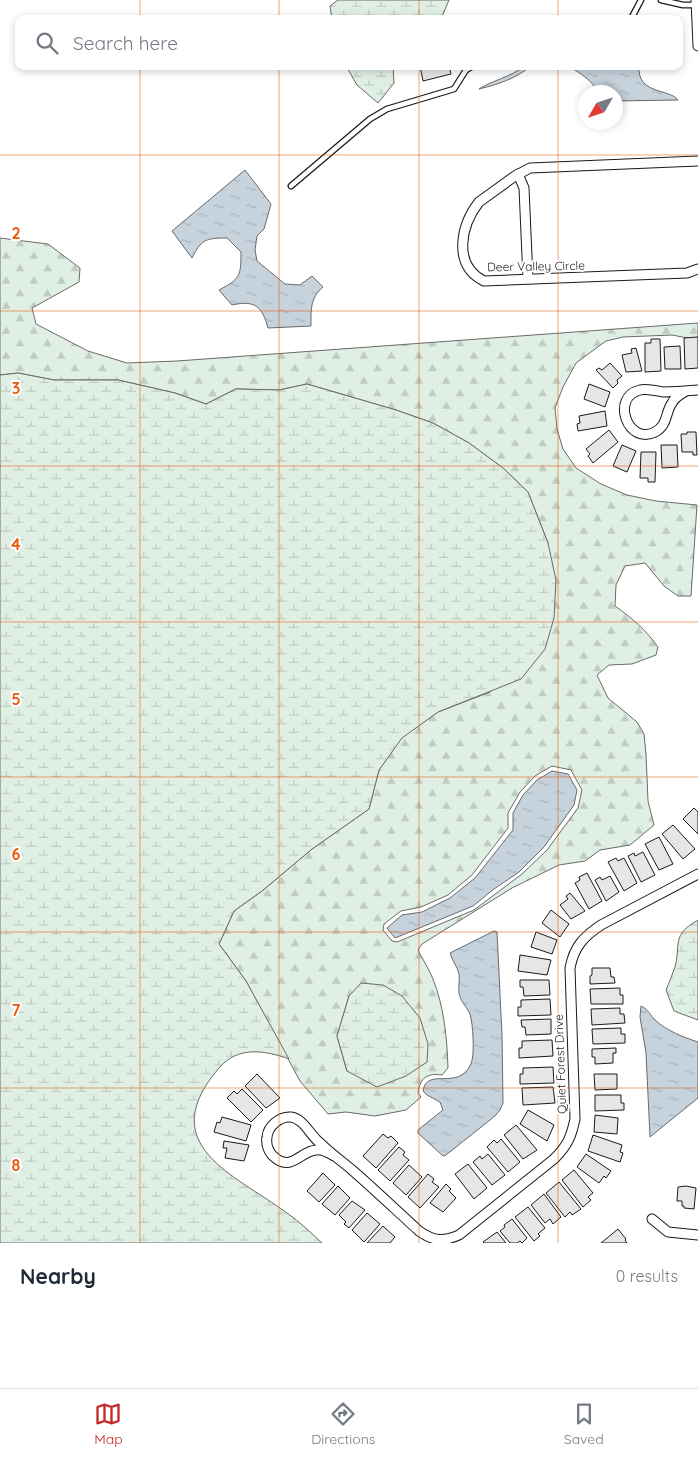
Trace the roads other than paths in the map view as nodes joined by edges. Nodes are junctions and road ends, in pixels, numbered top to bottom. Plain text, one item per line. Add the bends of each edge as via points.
1 (641, 0) edge
2 (661, 0) edge
3 (696, 2) edge
4 (633, 15) edge
5 (698, 46) edge
6 (466, 70) edge
7 (698, 161) edge
8 (518, 174) junction
9 (292, 186) dead end
10 (698, 269) edge
11 (528, 279) junction
12 (698, 390) edge
13 (686, 391) junction
14 (698, 874) edge
15 (334, 1156) junction
16 (652, 1219) dead end
17 (698, 1235) edge

1 - 4 lane
2 - 3 lane via 683,5
3 - 5 street
6 - 9 lane via 454,90 388,109 370,120
7 - 8 street, Deer Valley Circle via 538,167
8 - 11 street via 524,188
8 - 11 street, Deer Valley Circle via 479,202 462,239 462,254 478,278 484,281
10 - 11 street, Deer Valley Circle via 687,274
12 - 13 street
13 - 13 street via 640,390 630,396 624,407 625,419 633,429 643,434 654,433 663,426 675,398
14 - 15 street, Quiet Forest Drive via 601,925 581,941 572,955 570,968 575,1119 572,1132 566,1146 554,1159 459,1235 448,1240 428,1238
15 - 15 street, Quiet Forest Drive via 292,1117 273,1124 267,1133 266,1143 278,1160 299,1159 319,1149
16 - 17 street via 668,1232

